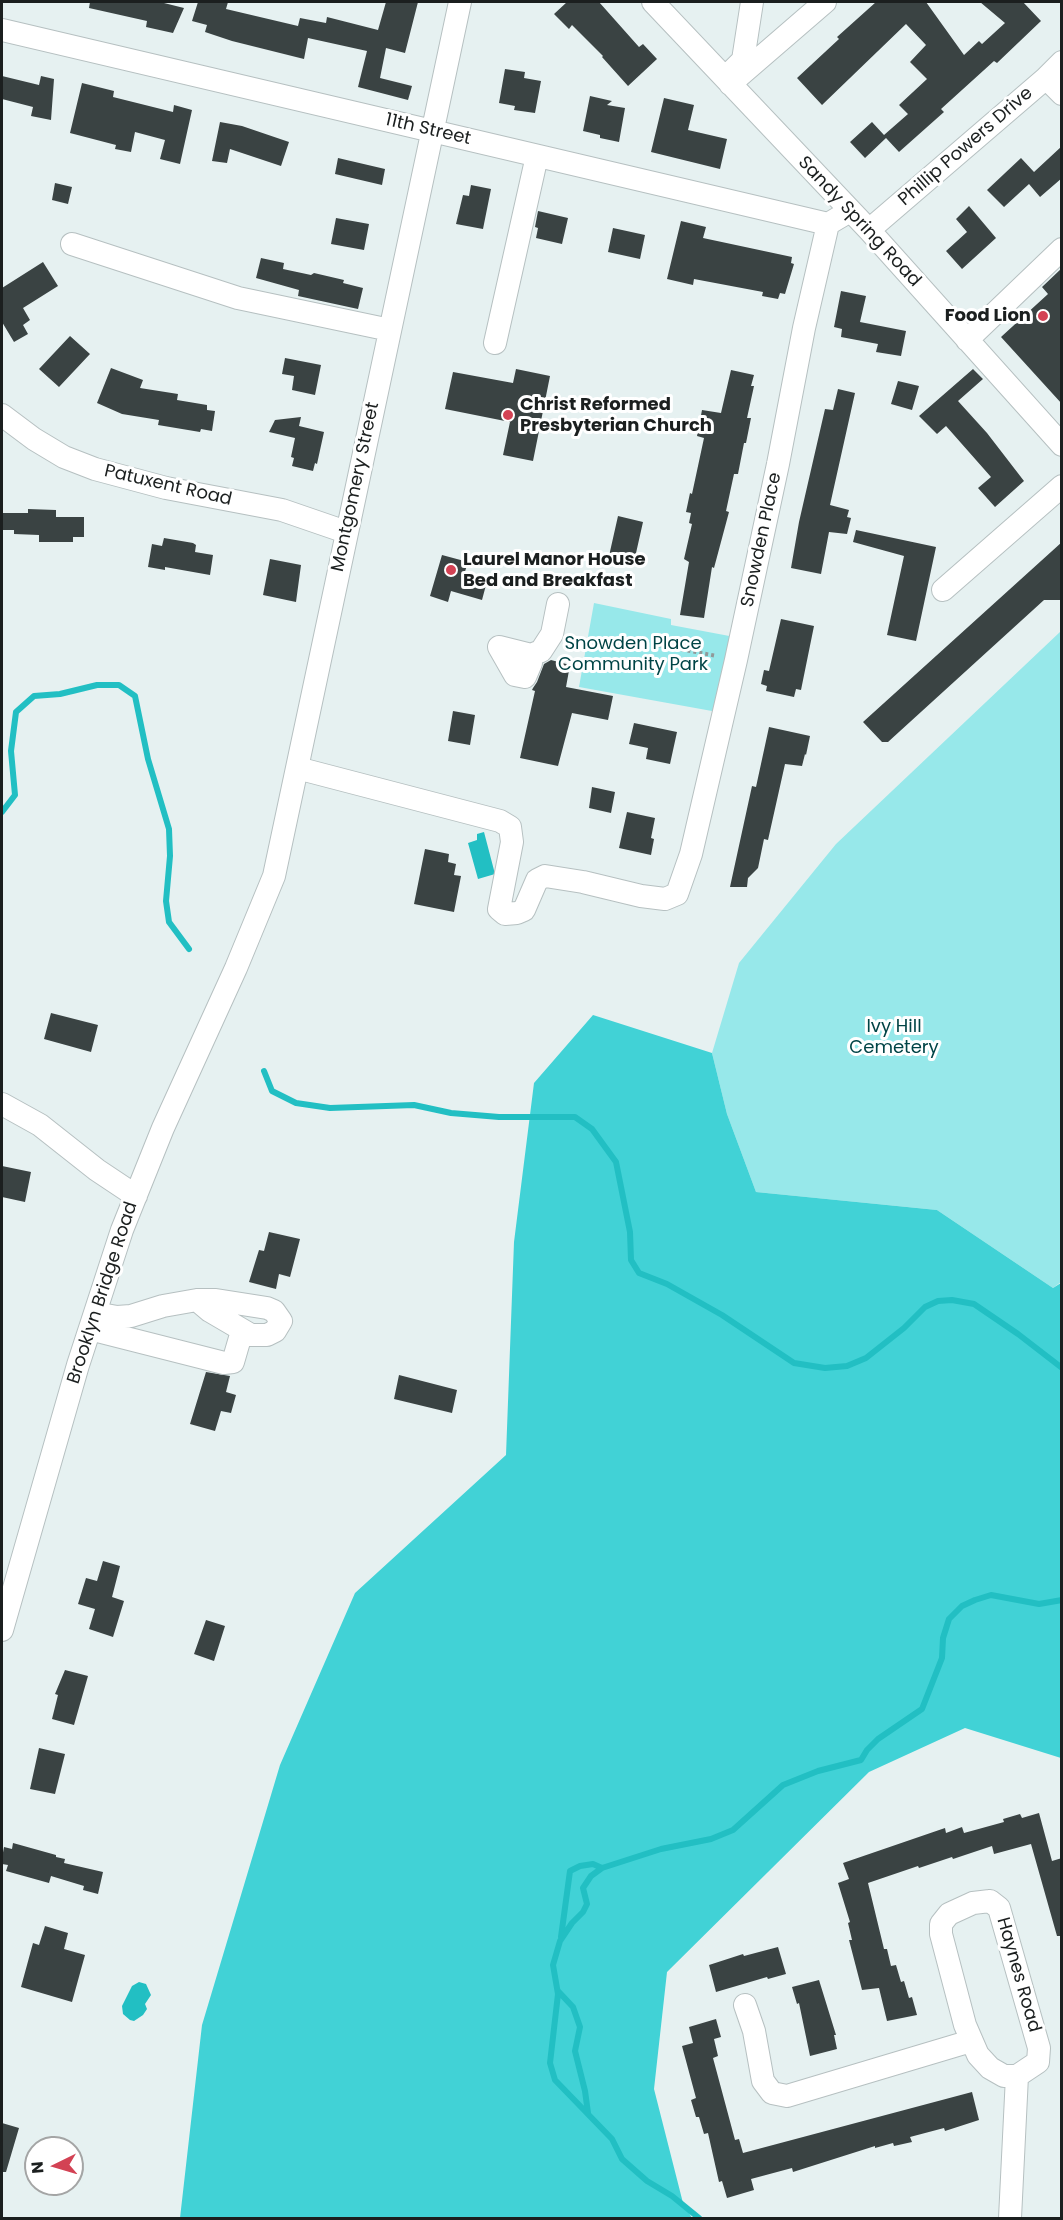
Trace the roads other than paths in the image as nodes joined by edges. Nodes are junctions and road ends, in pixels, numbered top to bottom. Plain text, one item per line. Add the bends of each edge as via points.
1 (460, 2) edge
2 (653, 2) edge
3 (752, 2) edge
4 (825, 2) edge
5 (2, 30) edge
6 (1054, 70) edge
7 (727, 81) junction
8 (1062, 94) edge
9 (433, 131) junction
10 (537, 156) junction
11 (850, 211) junction
12 (828, 225) junction
13 (869, 230) junction
14 (72, 244) dead end
15 (1062, 249) edge
16 (390, 330) junction
17 (967, 340) junction
18 (495, 343) dead end
19 (2, 415) edge
20 (1062, 445) edge
21 (1062, 486) edge
22 (346, 532) junction
23 (943, 590) dead end
24 (558, 604) dead end
25 (531, 655) dead end
26 (297, 768) junction
27 (236, 968) joint
28 (2, 1104) edge
29 (136, 1196) junction
30 (196, 1300) junction
31 (92, 1321) junction
32 (242, 1331) junction
33 (2, 1630) edge
34 (745, 2005) dead end
35 (971, 2041) junction
36 (1017, 2076) junction
37 (1010, 2218) edge

1 - 9 street, Montgomery Street
2 - 7 street, Sandy Spring Road
3 - 7 street via 744,60
4 - 7 street
5 - 9 street, 11th Street
6 - 8 street
6 - 13 street, Phillip Powers Drive
7 - 11 street, Sandy Spring Road
9 - 10 street, 11th Street
9 - 16 street, Montgomery Street
10 - 12 street, 11th Street
10 - 18 street
11 - 12 street
11 - 13 street, Sandy Spring Road
12 - 26 street, Snowden Place via 736,660 691,854 677,894 665,899 641,896 545,876 537,880 524,910 505,914 499,909 512,842 510,827 501,821
13 - 17 street, Sandy Spring Road
14 - 16 street via 237,297
15 - 17 street
16 - 22 street, Montgomery Street
17 - 20 street, Sandy Spring Road
19 - 22 street, Patuxent Road via 64,457 95,470 282,510
21 - 23 street
22 - 26 street, Montgomery Street
24 - 25 street via 552,634 541,651
26 - 27 street, Montgomery Street via 274,876
27 - 29 street, Brooklyn Bridge Road
28 - 29 street via 40,1125
29 - 31 street, Brooklyn Bridge Road
30 - 31 street
30 - 32 street
30 - 32 street via 267,1308 281,1321 267,1335
31 - 32 street via 224,1363 233,1362
31 - 33 street, Brooklyn Bridge Road
34 - 35 street via 763,2081 772,2093 787,2096
35 - 36 street, Haynes Road via 990,2068 1004,2076
35 - 36 street, Haynes Road via 941,1924 957,1909 990,1902 999,1908 1039,2048 1038,2062
36 - 37 street

